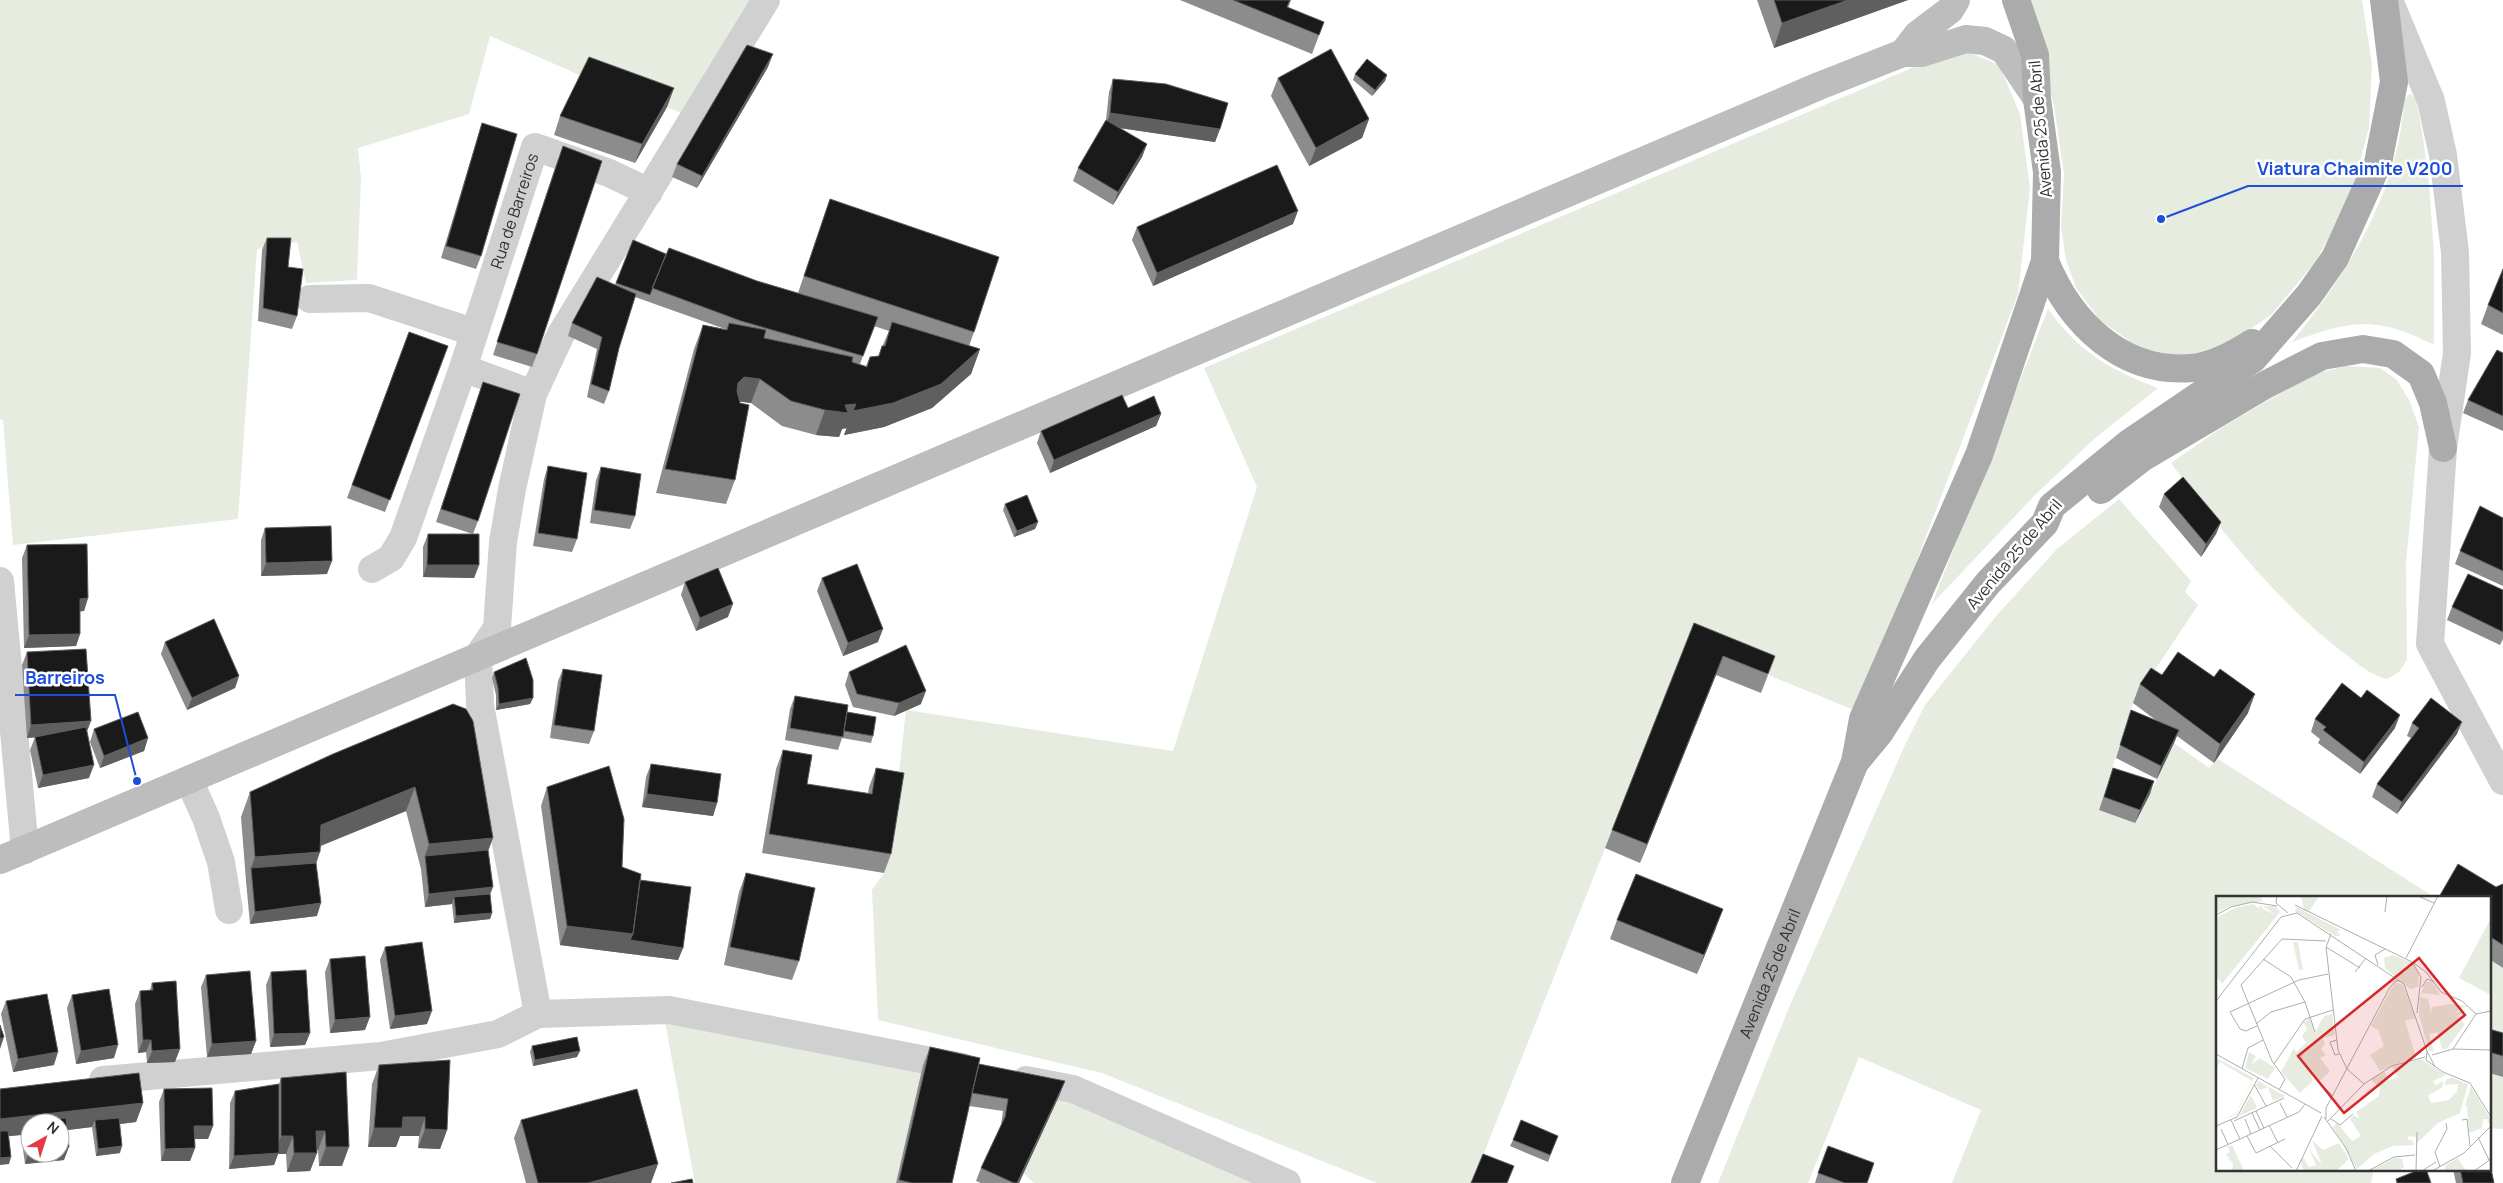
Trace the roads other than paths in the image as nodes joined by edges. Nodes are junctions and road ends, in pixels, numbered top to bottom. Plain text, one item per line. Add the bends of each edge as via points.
1 (766, 0) edge
2 (1956, 0) edge
3 (2016, 0) edge
4 (2384, 0) edge
5 (2389, 0) edge
6 (1903, 53) junction
7 (2038, 99) junction
8 (649, 192) junction
9 (2045, 261) junction
10 (310, 299) dead end
11 (2279, 327) junction
12 (473, 332) junction
13 (463, 368) junction
14 (533, 394) junction
15 (2443, 448) junction
16 (2045, 523) junction
17 (372, 568) dead end
18 (0, 581) edge
19 (478, 656) junction
20 (1855, 762) junction
21 (189, 780) junction
22 (2503, 781) edge
23 (25, 850) junction
24 (0, 860) edge
25 (229, 910) dead end
26 (538, 1014) junction
27 (79, 1082) edge
28 (1287, 1183) edge
29 (1685, 1183) edge

1 - 8 street
2 - 6 main road via 1950,10 1917,35
3 - 7 main road, Avenida 25 de Abril via 2035,55
4 - 11 main road, Avenida 25 de Abril via 2394,82 2378,163 2335,258 2309,295
5 - 15 street via 2431,101 2443,155 2456,252 2457,353
6 - 7 main road via 1922,53 1966,39 1985,41 2004,50
6 - 19 main road via 1800,93
7 - 9 main road, Avenida 25 de Abril via 2047,172
8 - 12 street, Rua de Barreiros via 609,173 535,147
8 - 14 street via 561,334
9 - 11 main road, Avenida 25 de Abril via 2056,288 2085,326 2142,364 2194,368 2225,358
9 - 20 main road, Avenida 25 de Abril via 1979,455 1863,719
10 - 12 street via 369,298
11 - 16 main road, Avenida 25 de Abril via 2253,359 2129,443 2052,506
12 - 13 street, Rua de Barreiros
13 - 14 street
13 - 17 street, Rua de Barreiros via 404,538 392,558
14 - 19 street via 503,542 497,628
15 - 16 main road via 2433,403 2421,374 2393,354 2363,349 2322,356 2265,385 2142,458 2064,518
15 - 22 street via 2430,644
16 - 20 main road, Avenida 25 de Abril via 1988,583 1927,659 1880,732
18 - 23 street
19 - 21 main road
19 - 26 street via 480,705
20 - 29 main road, Avenida 25 de Abril
21 - 23 main road
21 - 25 street via 222,862
23 - 24 main road
26 - 27 street via 498,1034 381,1056
26 - 28 street via 669,1010 1073,1089

